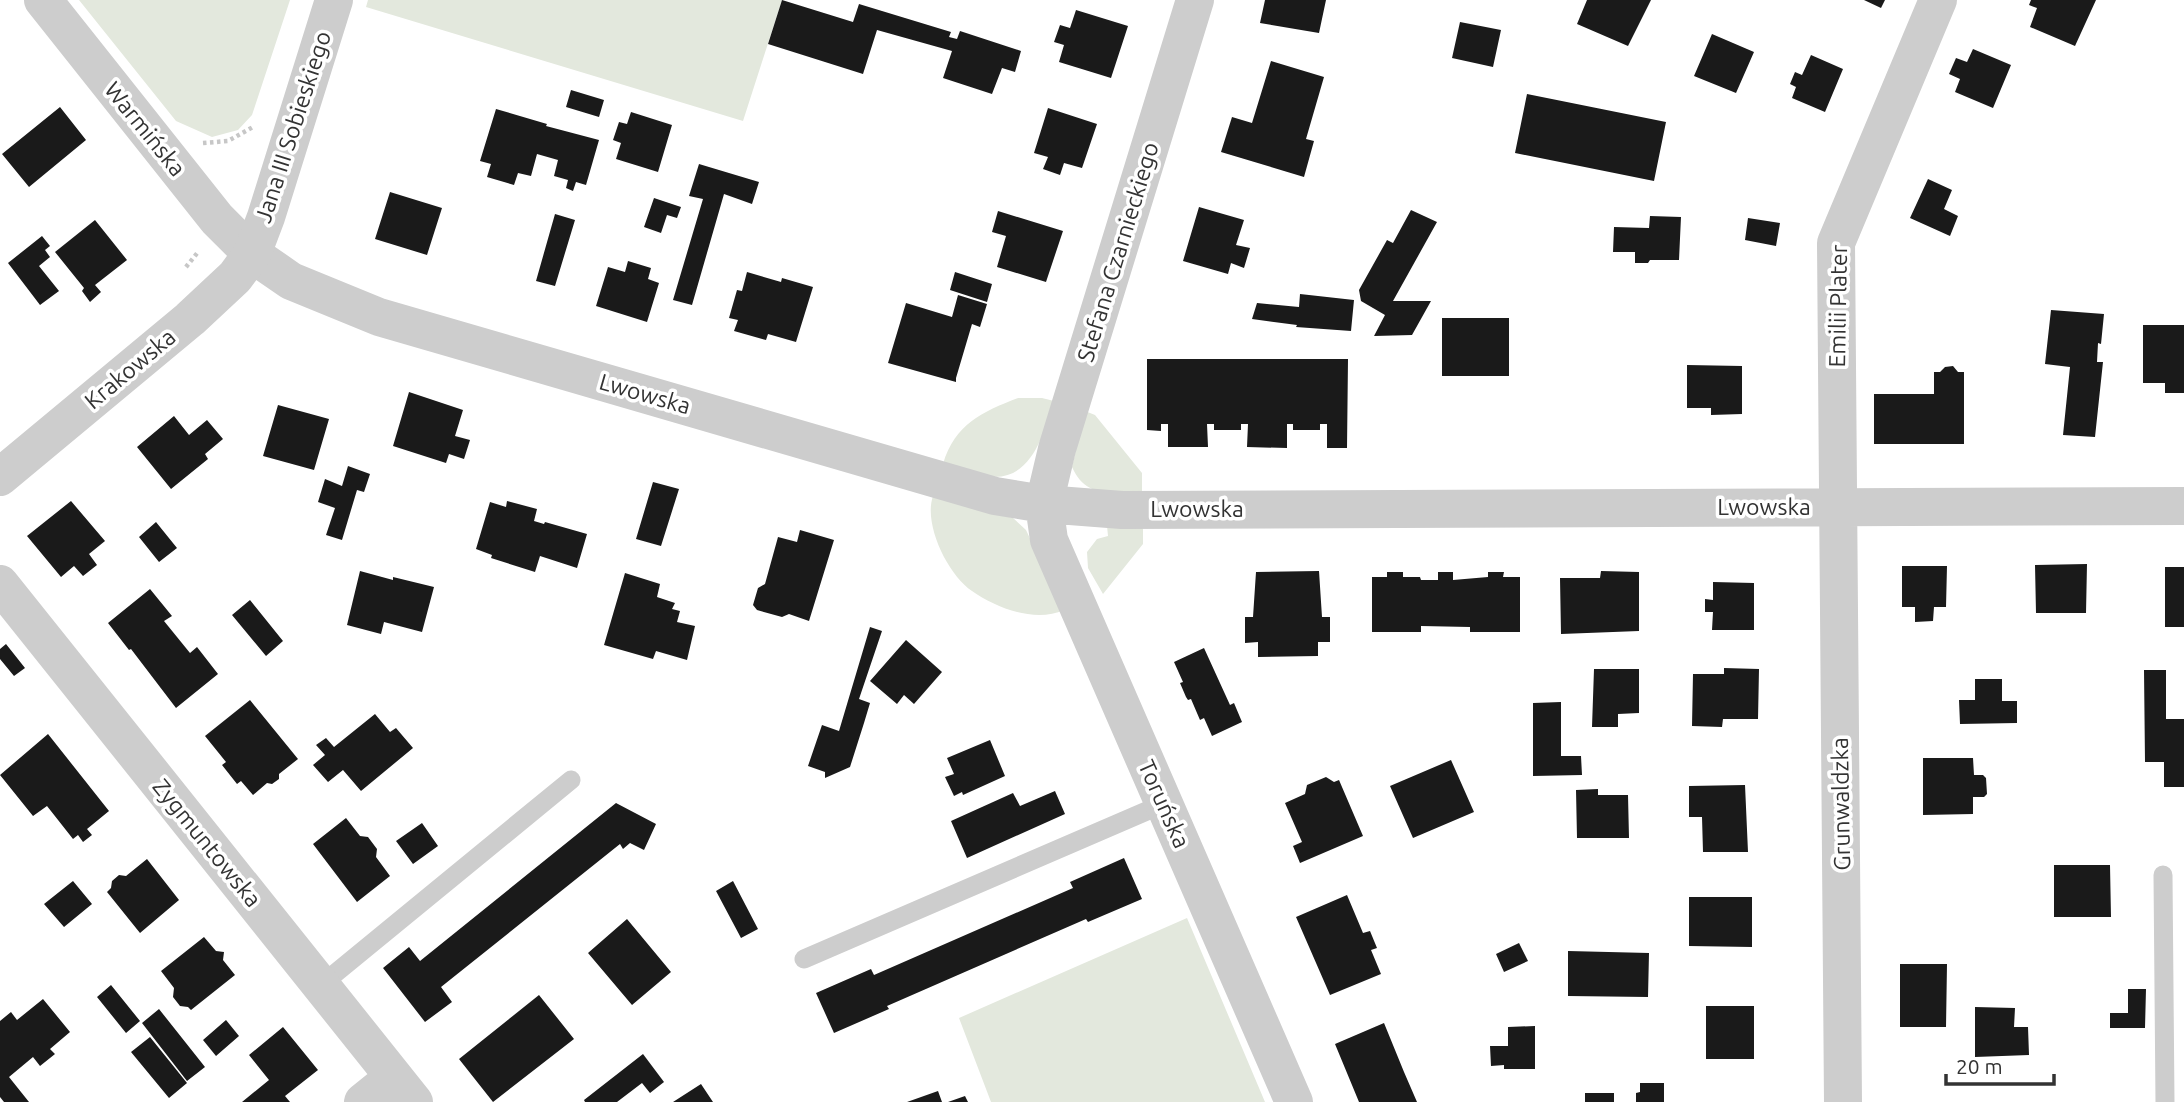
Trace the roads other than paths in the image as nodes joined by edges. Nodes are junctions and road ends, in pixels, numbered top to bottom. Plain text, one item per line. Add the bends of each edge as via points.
1 (43, 0) edge
2 (334, 0) edge
3 (1195, 0) edge
4 (1938, 0) edge
5 (252, 254) junction
6 (0, 477) edge
7 (1044, 504) junction
8 (2184, 506) edge
9 (1838, 507) junction
10 (0, 584) edge
11 (571, 780) dead end
12 (1163, 804) junction
13 (2163, 875) dead end
14 (804, 959) dead end
15 (320, 985) junction
16 (404, 1089) edge
17 (363, 1102) edge
18 (1294, 1102) edge
19 (1843, 1102) edge
20 (2165, 1102) edge

1 - 5 street, Warmińska via 217,219
2 - 5 street, Jana III Sobieskiego
3 - 7 street, Stefana Czarnieckiego
4 - 9 street, Emilii Plater via 1836,243
5 - 6 street, Krakowska via 235,277 190,319
5 - 7 street, Lwowska via 291,281 379,317 995,496
7 - 9 street, Lwowska via 1122,510
7 - 12 street, Toruńska via 1049,540
8 - 9 street, Lwowska
9 - 19 street, Grunwaldzka
10 - 15 street, Zygmuntowska
11 - 15 lane
12 - 14 lane
12 - 18 street, Toruńska
13 - 20 lane
15 - 16 street, Zygmuntowska
16 - 17 street

